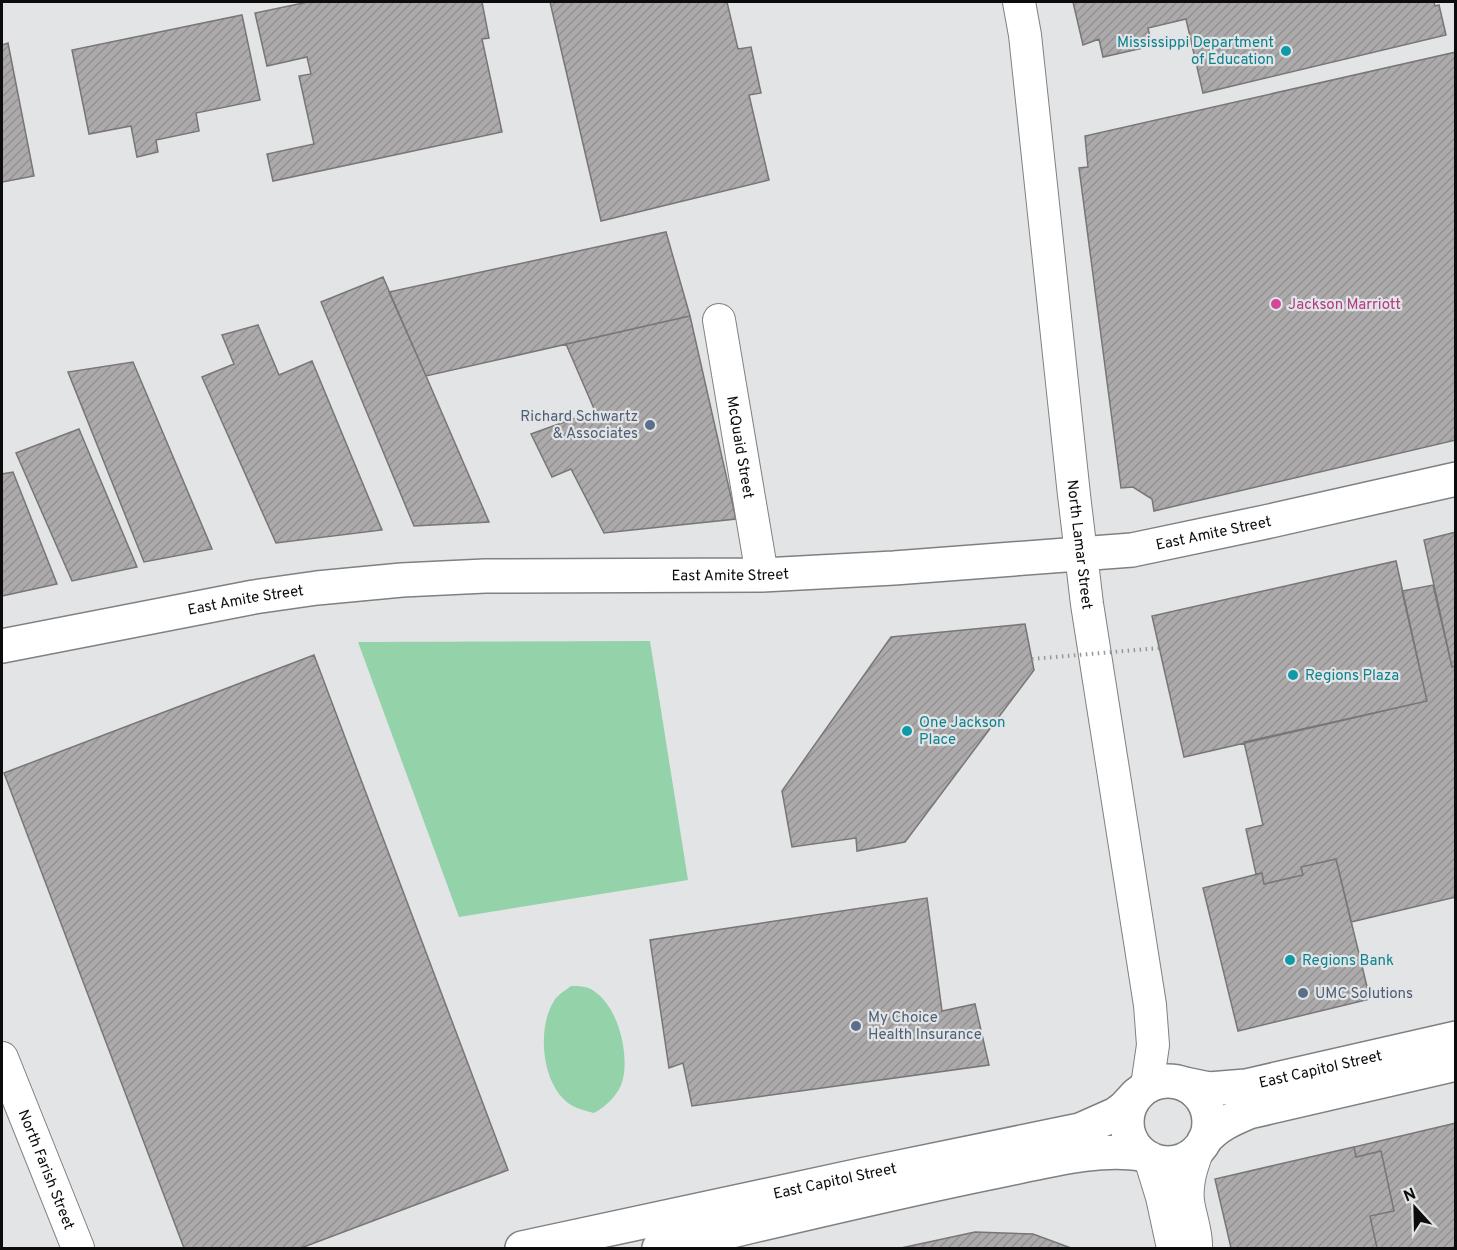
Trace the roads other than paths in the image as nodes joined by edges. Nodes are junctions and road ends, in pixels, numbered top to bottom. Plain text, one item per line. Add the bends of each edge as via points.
1 (1019, 2) edge
2 (719, 320) dead end
3 (1455, 479) edge
4 (1081, 555) junction
5 (762, 575) junction
6 (2, 646) edge
7 (1455, 1038) edge
8 (2, 1058) edge
9 (1455, 1064) edge
10 (1185, 1084) junction
11 (1142, 1090) junction
12 (1201, 1145) junction
13 (1146, 1156) junction
14 (78, 1248) edge
15 (522, 1248) edge
16 (658, 1248) edge
17 (1173, 1248) edge
18 (1196, 1248) edge

1 - 4 street, North Lamar Street
2 - 5 street, McQuaid Street
3 - 4 main road, East Amite Street via 1132,550
4 - 5 main road, East Amite Street
4 - 11 street, North Lamar Street via 1150,1005 1153,1045
5 - 6 main road, East Amite Street via 402,580 254,597
7 - 10 main road, East Capitol Street via 1246,1086 1209,1089
8 - 14 street, North Farish Street
9 - 12 main road, East Capitol Street via 1249,1112 1211,1131
10 - 11 main road via 1159,1082
10 - 12 main road via 1203,1101 1208,1113
11 - 13 main road via 1127,1117 1133,1144
11 - 15 main road, East Capitol Street via 1116,1114 1080,1130
12 - 13 main road via 1183,1160 1155,1161
12 - 18 street via 1188,1185
13 - 16 main road, East Capitol Street via 1113,1151 1079,1155
13 - 17 street via 1162,1197

